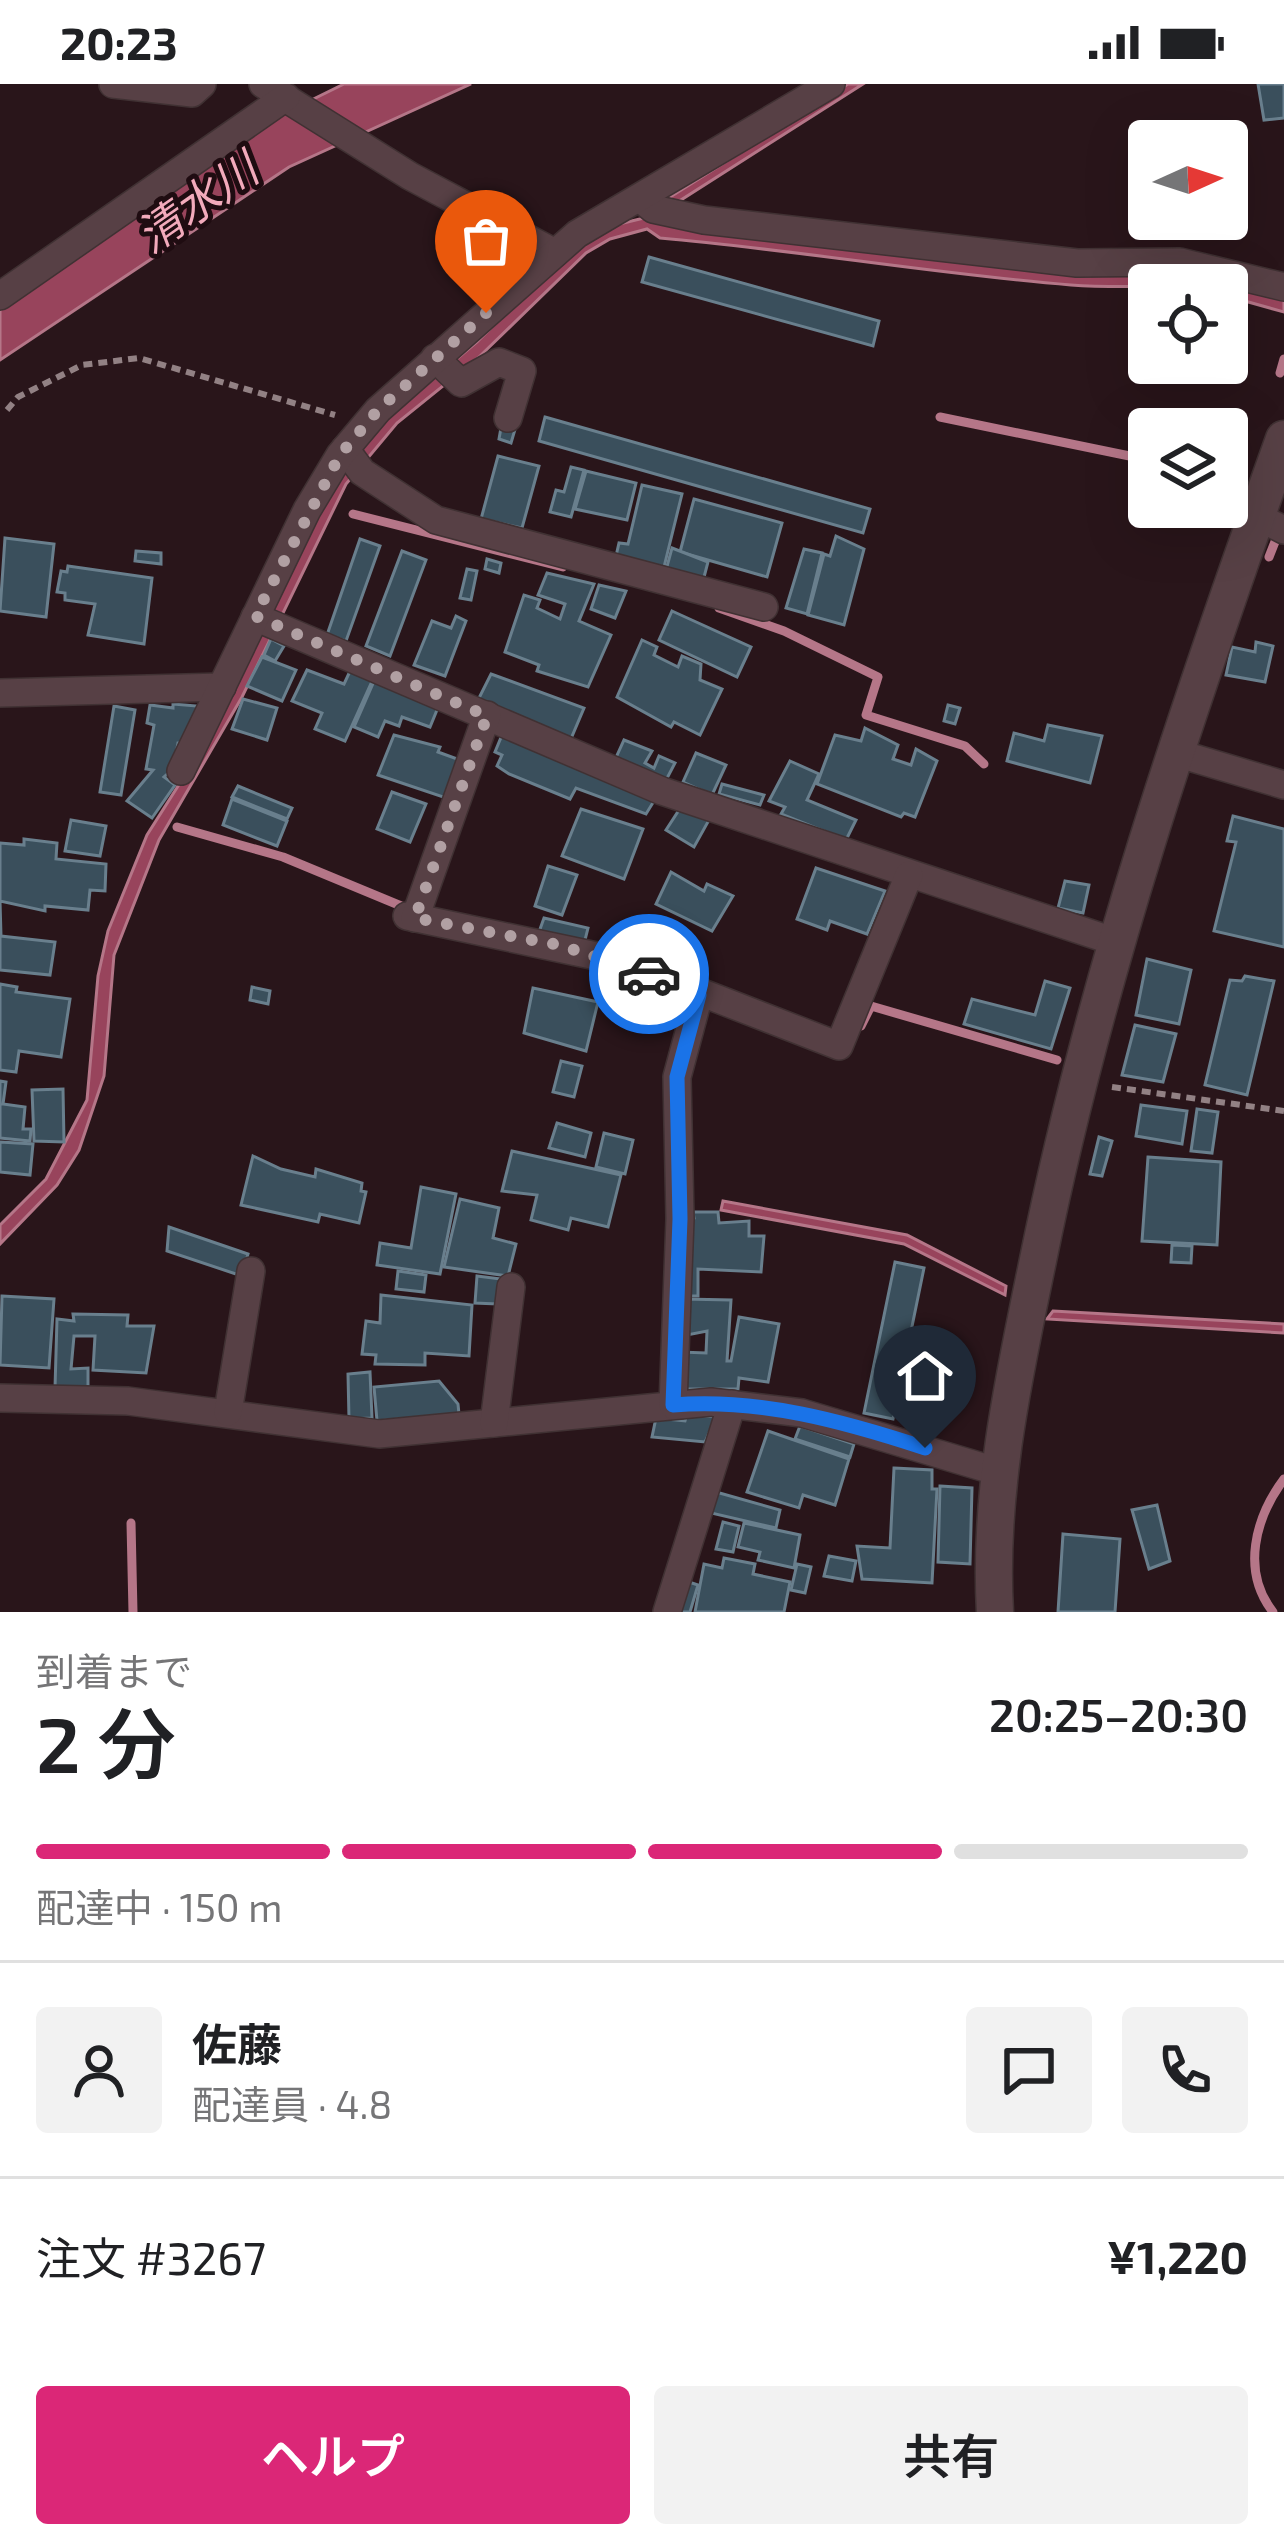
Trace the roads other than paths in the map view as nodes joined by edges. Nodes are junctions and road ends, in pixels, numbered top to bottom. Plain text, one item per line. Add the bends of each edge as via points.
1 (113, 84) edge
2 (202, 84) edge
3 (831, 84) edge
4 (274, 91) edge
5 (641, 199) junction
6 (555, 253) junction
7 (1284, 287) edge
8 (0, 296) edge
9 (435, 358) junction
10 (508, 418) dead end
11 (1284, 439) edge
12 (345, 449) junction
13 (1270, 523) edge
14 (764, 607) dead end
15 (255, 616) junction
16 (222, 687) junction
17 (0, 693) edge
18 (487, 716) junction
19 (1173, 752) junction
20 (181, 771) dead end
21 (1284, 785) edge
22 (909, 875) junction
23 (1113, 941) junction
24 (699, 995) junction
25 (251, 1271) dead end
26 (511, 1288) dead end
27 (0, 1398) edge
28 (732, 1404) junction
29 (673, 1405) junction
30 (228, 1412) junction
31 (494, 1423) junction
32 (999, 1472) junction
33 (667, 1612) edge
34 (995, 1612) edge

1 - 2 street via 192,93
3 - 5 street
4 - 6 street
4 - 8 street
5 - 6 street
5 - 7 street via 704,220 1077,263 1180,262
6 - 9 street
9 - 10 street via 461,383 500,362 522,371
9 - 12 street
11 - 13 street
12 - 14 street via 362,472 436,520
12 - 15 street
13 - 19 street
15 - 16 street
15 - 18 street
16 - 17 street
16 - 20 street
18 - 22 street via 662,791
18 - 24 street via 411,917 620,961
19 - 21 street
19 - 23 street
22 - 23 street
22 - 24 street via 839,1046
23 - 32 street
24 - 29 street via 677,1077
25 - 30 street
26 - 31 street
27 - 30 street
28 - 29 street
28 - 32 street via 802,1413
28 - 33 street
29 - 31 street
30 - 31 street via 380,1434
32 - 34 street

